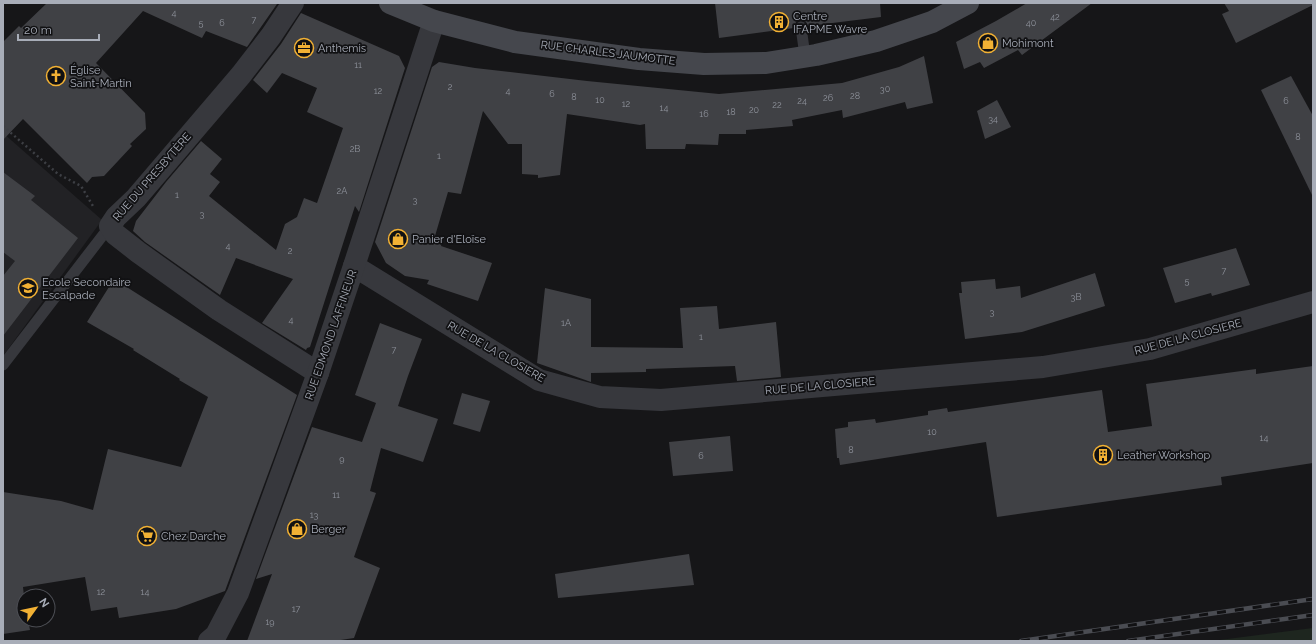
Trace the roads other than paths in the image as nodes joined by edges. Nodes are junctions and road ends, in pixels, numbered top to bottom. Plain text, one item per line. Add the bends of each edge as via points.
1 (293, 3) edge
2 (390, 3) edge
3 (968, 3) edge
4 (434, 21) junction
5 (801, 27) dead end
6 (805, 56) junction
7 (110, 226) junction
8 (354, 266) junction
9 (1313, 302) edge
10 (3, 365) edge
11 (318, 373) junction
12 (209, 641) edge

1 - 7 street, RUE DU PRESBYTÈRE via 241,75
2 - 4 main road, RUE CHARLES JAUMOTTE
3 - 6 main road, RUE CHARLES JAUMOTTE via 932,22 876,41
4 - 6 main road, RUE CHARLES JAUMOTTE via 515,42 639,59 704,64 766,63
4 - 8 street, RUE EDMOND LAFFINEUR
5 - 6 lane
7 - 10 lane
7 - 11 street, RUE DU PRESBYTÈRE via 115,234 138,252 219,310
8 - 9 street, RUE DE LA CLOSIERE via 539,380 600,397 654,399 1043,367 1150,349
8 - 11 street, RUE EDMOND LAFFINEUR
11 - 12 street, RUE EDMOND LAFFINEUR via 238,593 216,636

